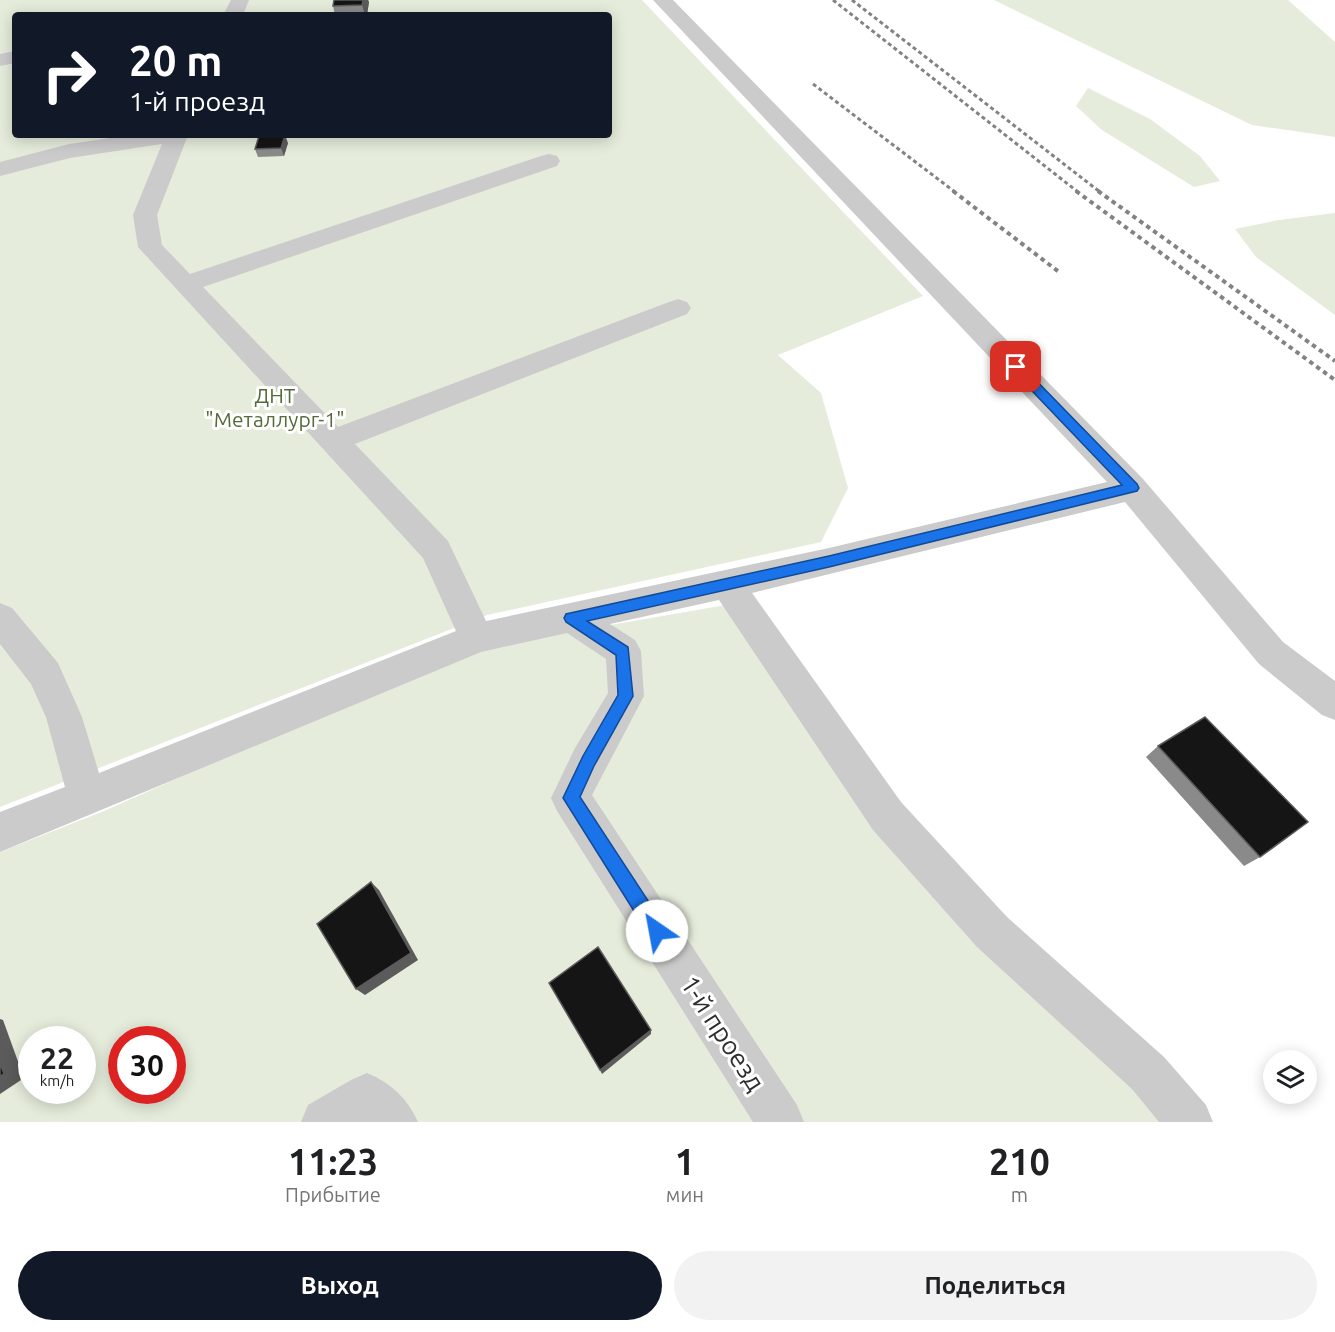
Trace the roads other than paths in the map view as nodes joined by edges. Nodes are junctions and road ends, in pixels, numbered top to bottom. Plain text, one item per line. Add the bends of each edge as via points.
1 (662, 0) edge
2 (157, 138) edge
3 (175, 138) edge
4 (549, 161) dead end
5 (0, 169) edge
6 (186, 284) junction
7 (678, 308) dead end
8 (332, 441) junction
9 (1132, 488) junction
10 (727, 584) junction
11 (0, 618) edge
12 (571, 618) junction
13 (477, 638) junction
14 (1335, 703) edge
15 (87, 797) junction
16 (0, 832) edge
17 (325, 1122) edge
18 (394, 1122) edge
19 (780, 1122) edge
20 (1189, 1122) edge

1 - 9 street
2 - 5 street via 69,152
3 - 6 street via 146,215 150,247
4 - 6 street
6 - 8 street
7 - 8 street
8 - 13 street via 436,550
9 - 10 street
9 - 14 street via 1271,653
10 - 12 street
10 - 20 street via 886,816 992,932 1148,1072
11 - 15 street via 45,674 64,717
12 - 13 street
12 - 19 street, 1-й проезд via 623,651 626,696 588,761 572,798
13 - 15 street
15 - 16 street
17 - 18 street via 367,1096

